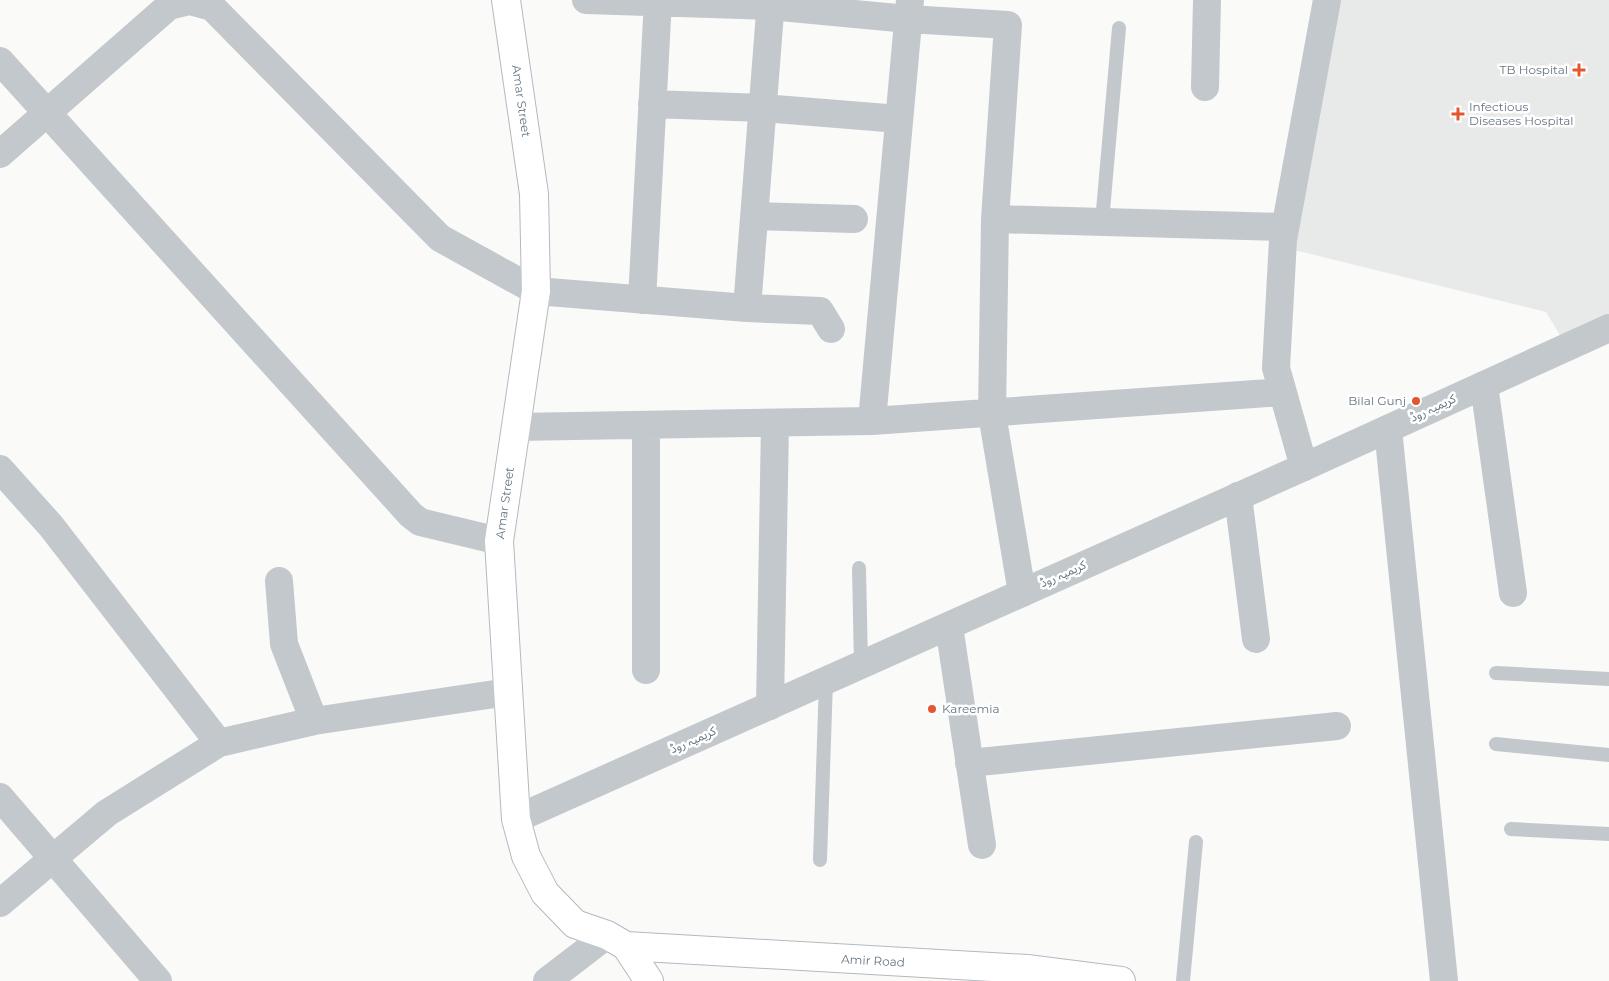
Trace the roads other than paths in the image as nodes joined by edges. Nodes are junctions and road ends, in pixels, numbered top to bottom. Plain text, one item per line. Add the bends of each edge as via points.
1 (506, 0) edge
2 (586, 0) edge
3 (1207, 0) edge
4 (1327, 0) edge
5 (658, 1) edge
6 (770, 3) edge
7 (909, 10) edge
8 (1119, 28) dead end
9 (0, 61) edge
10 (1205, 87) dead end
11 (652, 104) junction
12 (763, 108) junction
13 (46, 112) junction
14 (899, 119) junction
15 (0, 154) edge
16 (755, 216) junction
17 (854, 219) dead end
18 (995, 219) junction
19 (1102, 222) junction
20 (1285, 227) junction
21 (536, 290) junction
22 (642, 300) junction
23 (748, 308) junction
24 (1609, 328) edge
25 (831, 329) dead end
26 (1484, 385) junction
27 (1282, 392) junction
28 (992, 414) junction
29 (872, 421) junction
30 (775, 423) junction
31 (646, 425) junction
32 (516, 427) junction
33 (1388, 429) junction
34 (1304, 467) junction
35 (0, 469) edge
36 (1238, 496) junction
37 (499, 541) junction
38 (859, 568) dead end
39 (279, 581) dead end
40 (1022, 593) junction
41 (1513, 593) dead end
42 (949, 626) junction
43 (1256, 639) dead end
44 (861, 665) junction
45 (646, 670) dead end
46 (1496, 672) dead end
47 (1609, 679) edge
48 (826, 681) junction
49 (508, 692) junction
50 (770, 706) junction
51 (314, 721) junction
52 (1338, 726) dead end
53 (219, 744) junction
54 (1496, 744) dead end
55 (1609, 755) edge
56 (969, 763) junction
57 (0, 797) edge
58 (516, 819) junction
59 (1511, 829) dead end
60 (1609, 834) edge
61 (1196, 842) dead end
62 (982, 844) dead end
63 (52, 860) junction
64 (820, 860) dead end
65 (0, 903) edge
66 (616, 941) junction
67 (158, 981) edge
68 (547, 981) edge
69 (649, 981) edge
70 (1120, 981) edge
71 (1182, 981) edge
72 (1444, 981) edge

1 - 21 main road, Amar Street via 534,194
2 - 5 street
3 - 10 street
4 - 20 street
5 - 6 street
5 - 11 street
6 - 7 street
6 - 12 street
7 - 14 street
7 - 18 street via 1008,25
8 - 19 lane
9 - 13 street
11 - 12 street
11 - 22 street
12 - 14 street
12 - 16 street
13 - 15 street
13 - 21 street via 169,6 190,1 212,7 440,238
13 - 37 street via 411,515 420,522
14 - 29 street
16 - 17 street
16 - 23 street
18 - 19 street
18 - 28 street
19 - 20 street
20 - 27 street via 1276,368
21 - 22 street
21 - 32 main road, Amar Street
22 - 23 street
23 - 25 street via 820,311
24 - 26 street, کریمیہ روڈ
26 - 33 street, کریمیہ روڈ
26 - 41 street
27 - 28 street
27 - 34 street
28 - 29 street
28 - 40 street
29 - 30 street
30 - 31 street
30 - 50 street
31 - 32 street
31 - 45 street
32 - 37 main road, Amar Street
33 - 34 street, کریمیہ روڈ
33 - 72 street
34 - 36 street, کریمیہ روڈ
35 - 53 street via 51,526
36 - 40 street, کریمیہ روڈ
36 - 43 street
37 - 49 main road, Amar Street
38 - 44 lane
39 - 51 street via 284,644
40 - 42 street, کریمیہ روڈ
42 - 44 street, کریمیہ روڈ
42 - 56 street
44 - 48 street, کریمیہ روڈ
46 - 47 lane
48 - 50 street, کریمیہ روڈ
48 - 64 lane
49 - 51 street
49 - 58 main road, Amar Street
50 - 58 street, کریمیہ روڈ
51 - 53 street
52 - 56 street
53 - 63 street via 107,813
54 - 55 lane
56 - 62 street
57 - 63 street
58 - 66 main road, Amar Street via 526,856 545,894 575,924
59 - 60 lane
61 - 71 lane
63 - 65 street
63 - 67 street
66 - 68 street
66 - 69 main road
66 - 70 main road, Amir Road via 1026,969

